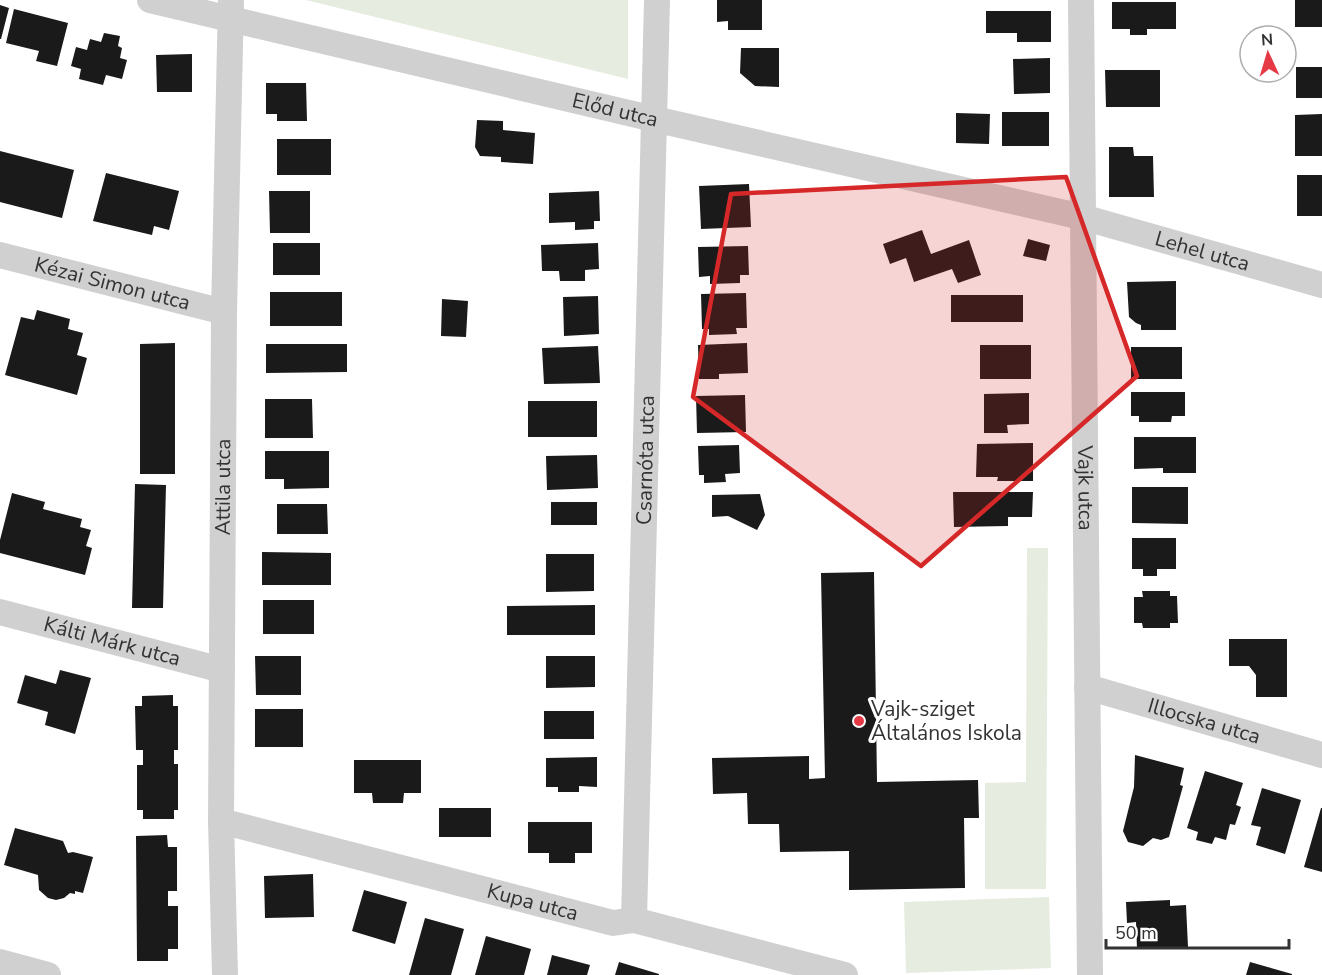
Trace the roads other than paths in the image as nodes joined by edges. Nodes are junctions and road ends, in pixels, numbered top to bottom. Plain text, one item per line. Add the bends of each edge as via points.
1 (150, 0) edge
2 (657, 0) edge
3 (1081, 0) edge
4 (231, 10) edge
5 (654, 120) junction
6 (1082, 217) junction
7 (0, 255) edge
8 (1322, 285) edge
9 (224, 312) junction
10 (0, 612) edge
11 (222, 670) junction
12 (1087, 687) junction
13 (1322, 755) edge
14 (221, 821) junction
15 (634, 920) junction
16 (0, 962) edge
17 (48, 975) edge
18 (225, 975) edge
19 (845, 975) edge
20 (1090, 975) edge

1 - 4 street, Előd utca
2 - 5 street, Csarnóta utca
3 - 6 street, Vajk utca
4 - 5 street, Előd utca
4 - 9 street, Attila utca
5 - 6 street, Előd utca
5 - 15 street, Csarnóta utca
6 - 8 street, Lehel utca
6 - 12 street, Vajk utca
7 - 9 street, Kézai Simon utca
9 - 11 street, Attila utca
10 - 11 street, Kálti Márk utca
11 - 14 street, Attila utca
12 - 13 street, Illocska utca
12 - 20 street, Vajk utca
14 - 15 street, Kupa utca via 613,923
14 - 18 street, Attila utca
15 - 19 street, Kupa utca
16 - 17 street

